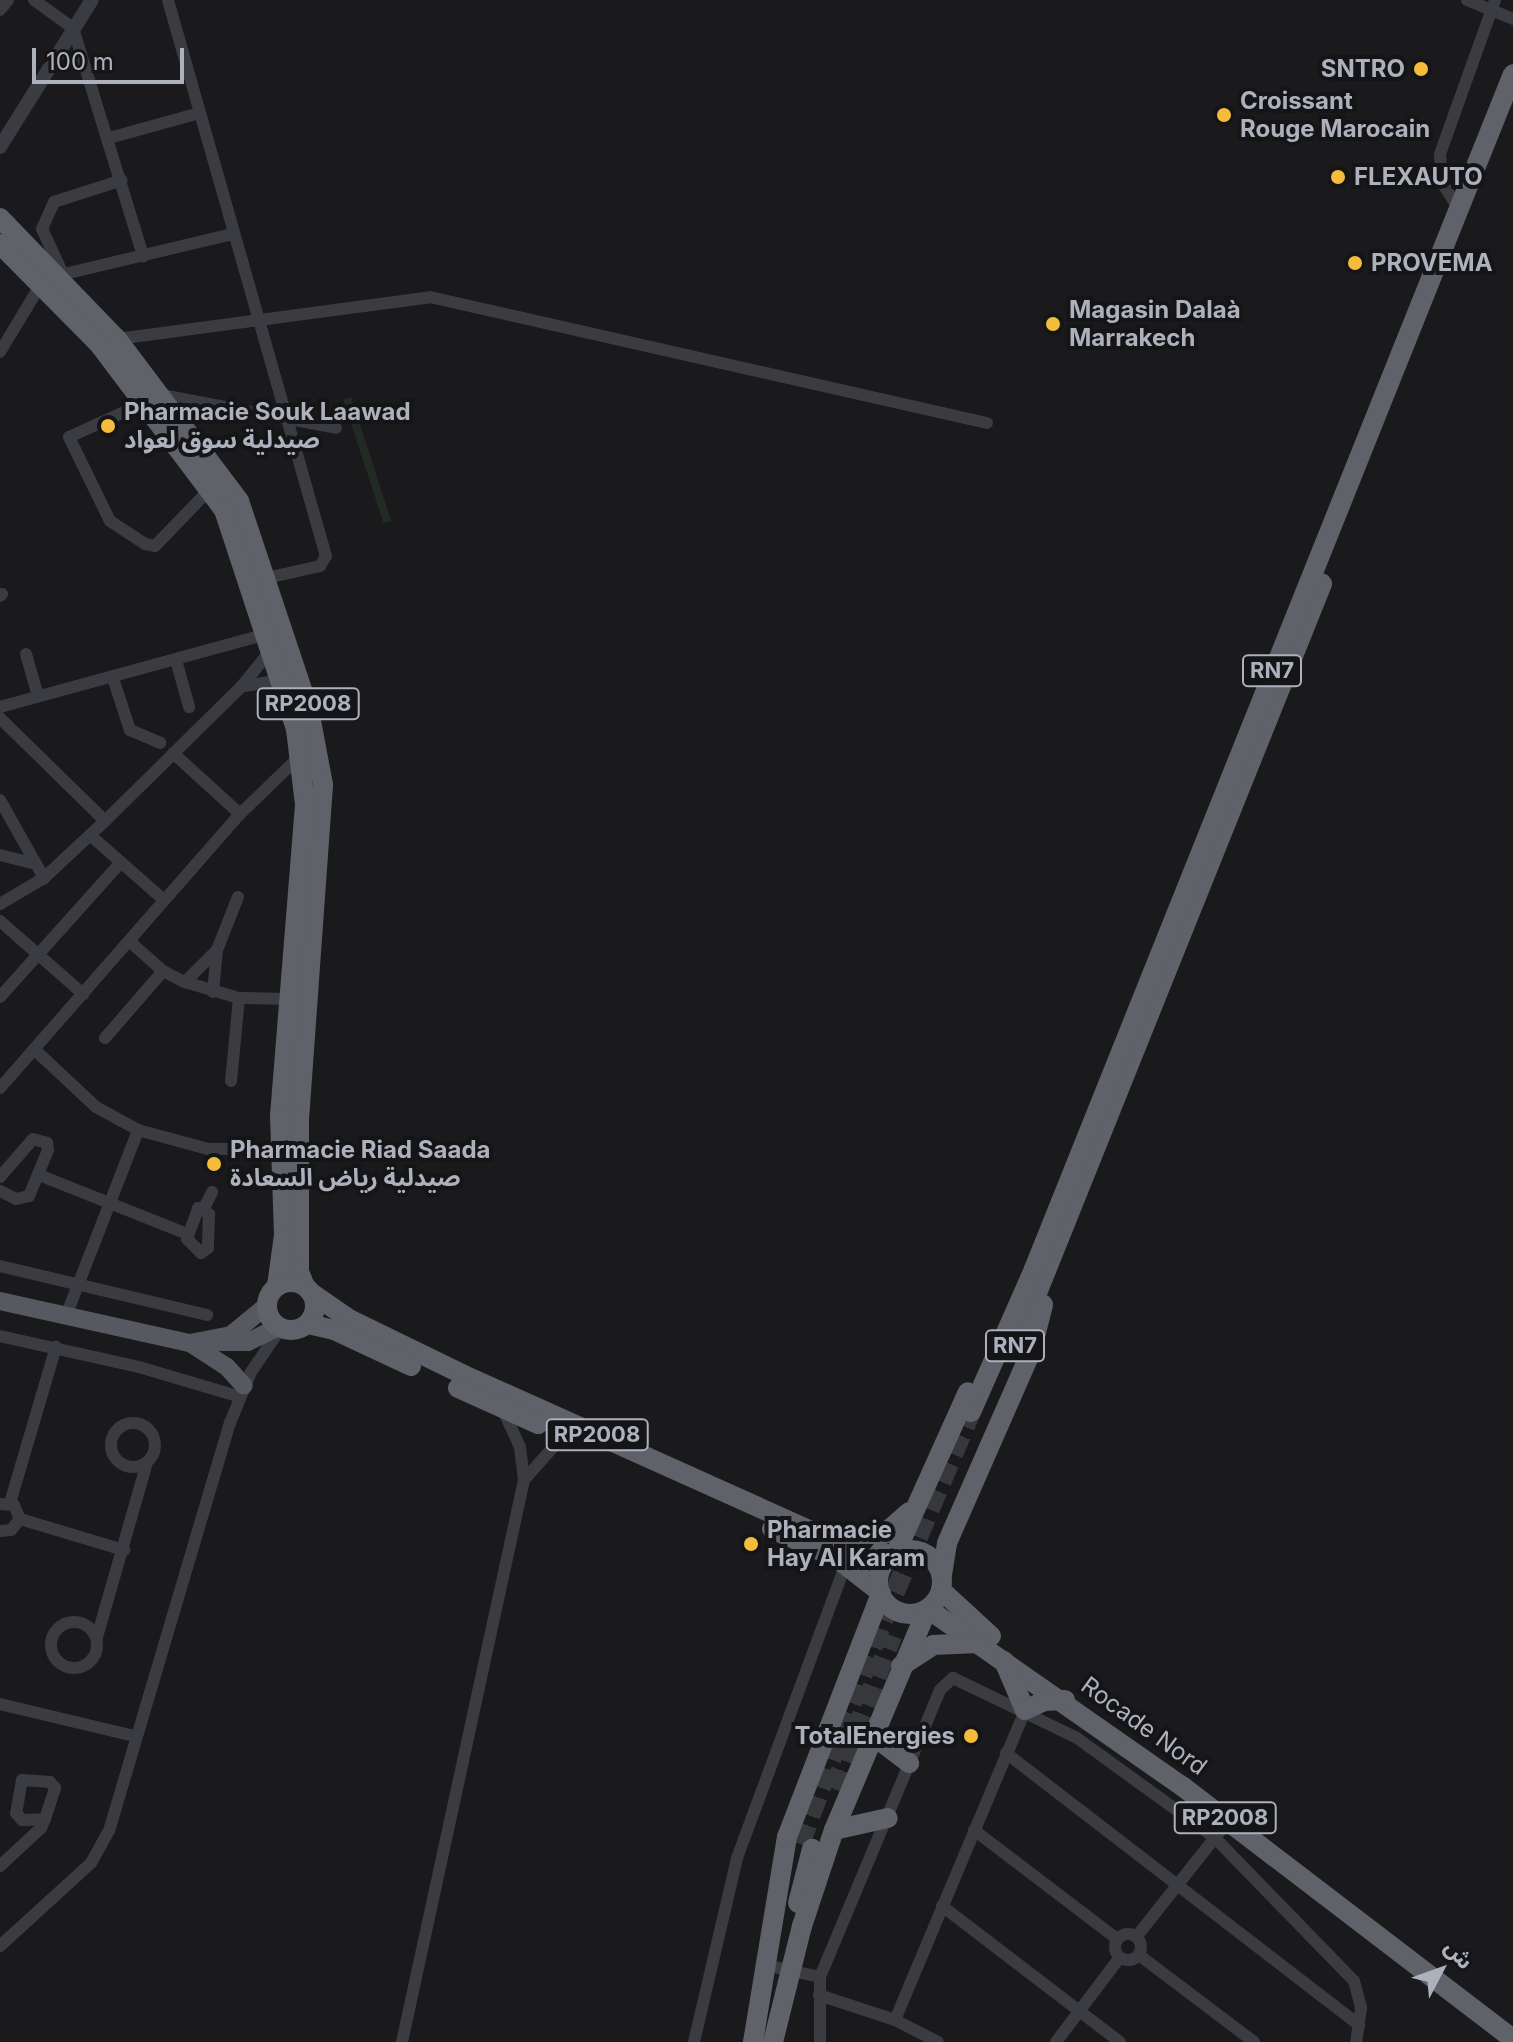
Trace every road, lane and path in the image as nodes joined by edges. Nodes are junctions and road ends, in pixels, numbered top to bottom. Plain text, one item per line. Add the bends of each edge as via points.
1 (34, 0) edge
2 (92, 0) edge
3 (168, 0) edge
4 (1467, 0) edge
5 (1493, 5) edge
6 (1513, 19) edge
7 (73, 28) junction
8 (1513, 74) edge
9 (1513, 107) edge
10 (200, 113) junction
11 (109, 138) junction
12 (0, 147) edge
13 (122, 180) junction
14 (1459, 209) junction
15 (0, 218) edge
16 (232, 234) junction
17 (0, 244) edge
18 (143, 256) junction
19 (53, 277) junction
20 (258, 317) junction
21 (117, 339) junction
22 (0, 352) edge
23 (153, 399) junction
24 (284, 418) junction
25 (987, 423) dead end
26 (336, 428) dead end
27 (210, 489) junction
28 (267, 578) junction
29 (269, 642) junction
30 (26, 654) dead end
31 (176, 660) junction
32 (113, 678) junction
33 (281, 680) junction
34 (241, 687) junction
35 (38, 696) junction
36 (0, 707) edge
37 (189, 707) dead end
38 (0, 718) edge
39 (160, 743) dead end
40 (173, 753) junction
41 (302, 754) junction
42 (1, 802) edge
43 (240, 814) junction
44 (105, 821) junction
45 (90, 835) junction
46 (0, 855) edge
47 (121, 862) junction
48 (36, 864) junction
49 (44, 878) junction
50 (238, 897) dead end
51 (164, 900) junction
52 (0, 903) edge
53 (0, 921) edge
54 (129, 941) junction
55 (217, 950) junction
56 (38, 953) junction
57 (163, 971) junction
58 (185, 982) junction
59 (213, 992) junction
60 (83, 994) junction
61 (0, 997) edge
62 (239, 998) junction
63 (290, 999) junction
64 (105, 1038) dead end
65 (35, 1050) junction
66 (231, 1081) dead end
67 (0, 1088) edge
68 (138, 1130) junction
69 (281, 1149) junction
70 (39, 1175) junction
71 (0, 1177) edge
72 (0, 1191) edge
73 (212, 1192) dead end
74 (107, 1203) junction
75 (204, 1208) junction
76 (187, 1234) junction
77 (0, 1266) edge
78 (1041, 1271) junction
79 (77, 1282) junction
80 (277, 1286) junction
81 (308, 1289) junction
82 (0, 1301) edge
83 (266, 1306) junction
84 (207, 1315) dead end
85 (66, 1316) junction
86 (308, 1324) junction
87 (280, 1328) junction
88 (0, 1336) edge
89 (215, 1341) junction
90 (190, 1343) junction
91 (56, 1347) junction
92 (242, 1392) junction
93 (501, 1408) junction
94 (977, 1415) tunnel mouth
95 (564, 1435) junction
96 (146, 1466) dead end
97 (524, 1480) junction
98 (5, 1503) edge
99 (915, 1507) junction
100 (20, 1519) junction
101 (1, 1533) edge
102 (124, 1550) junction
103 (895, 1554) junction
104 (844, 1555) junction
105 (942, 1583) junction
106 (880, 1592) junction
107 (928, 1609) junction
108 (97, 1637) dead end
109 (979, 1643) junction
110 (999, 1655) junction
111 (899, 1669) junction
112 (1065, 1700) junction
113 (0, 1704) edge
114 (1025, 1710) junction
115 (871, 1734) junction
116 (134, 1736) junction
117 (1006, 1753) junction
118 (909, 1763) junction
119 (888, 1818) junction
120 (45, 1819) dead end
121 (1228, 1821) junction
122 (834, 1830) junction
123 (974, 1830) junction
124 (1215, 1838) junction
125 (0, 1866) edge
126 (1178, 1885) junction
127 (942, 1906) junction
128 (1137, 1936) junction
129 (1117, 1939) junction
130 (0, 1946) edge
131 (1139, 1955) junction
132 (1120, 1957) junction
133 (765, 1965) junction
134 (789, 1970) junction
135 (820, 1977) junction
136 (819, 1995) junction
137 (1080, 2010) junction
138 (895, 2020) junction
139 (1359, 2025) junction
140 (1513, 2026) edge
141 (1513, 2039) edge
142 (402, 2042) edge
143 (694, 2042) edge
144 (753, 2042) edge
145 (773, 2042) edge
146 (820, 2042) edge
147 (938, 2042) edge
148 (1056, 2042) edge
149 (1120, 2042) edge
150 (1254, 2042) edge
151 (1356, 2042) edge

1 - 7 street
2 - 7 street
3 - 10 street
4 - 5 street
5 - 6 street
5 - 14 street via 1440,154 1442,183
7 - 11 street
7 - 12 street
8 - 14 highway, RN7
9 - 78 highway, RN7
10 - 11 street
10 - 16 street
11 - 13 street
13 - 18 street
13 - 19 street via 63,196 43,220
14 - 78 highway, RN7
15 - 19 highway, RP2008
16 - 18 street
16 - 20 street
17 - 19 highway, RP2008
18 - 19 street
19 - 21 highway, RP2008
19 - 22 street
19 - 23 highway, RP2008 via 99,344
20 - 21 street
20 - 24 street
20 - 25 street via 430,297
21 - 23 highway, RP2008
23 - 24 street
23 - 27 highway, RP2008
23 - 27 street via 69,437 114,526 155,546
23 - 28 highway, RP2008 via 239,501
24 - 26 street
24 - 28 street via 326,556 320,566
27 - 29 highway, RP2008 via 236,534
28 - 81 highway, RP2008 via 314,725 323,785 299,1117 299,1272
29 - 31 street
29 - 33 highway, RP2008
29 - 34 street
30 - 35 street
31 - 32 street
31 - 37 street
32 - 35 street
32 - 39 street via 130,730
33 - 34 street
33 - 41 highway, RP2008
34 - 40 street
35 - 36 street
38 - 44 street
40 - 43 street
40 - 44 street
41 - 43 street
41 - 63 highway, RP2008 via 305,805
42 - 48 street
43 - 51 street
44 - 45 street
45 - 47 street
45 - 49 street
46 - 48 street
47 - 51 street
47 - 56 street
48 - 49 street
49 - 52 street
50 - 55 street
51 - 54 street
53 - 56 street
54 - 57 street
54 - 60 street
55 - 58 street
55 - 59 street
56 - 60 street
56 - 61 street
57 - 58 street
57 - 64 street
58 - 59 street
59 - 62 street
60 - 65 street
62 - 63 street
62 - 66 street
63 - 69 highway, RP2008
65 - 67 street
65 - 68 street via 96,1107
68 - 69 street via 208,1149
68 - 74 street
69 - 80 highway, RP2008 via 284,1235
70 - 71 street via 48,1150 37,1138
70 - 72 street via 25,1199
70 - 74 street
73 - 75 street
74 - 76 street
74 - 79 street
75 - 76 street via 193,1211
75 - 76 street via 209,1217 206,1251 193,1250
77 - 79 street
78 - 94 highway, RN7
78 - 99 highway via 998,1329
78 - 105 highway via 1031,1352 951,1535
79 - 84 street
79 - 85 street
80 - 81 highway via 291,1281
80 - 83 highway, RP2008
81 - 86 highway, RP2008 via 315,1307
81 - 104 highway, RP2008 via 332,1310 405,1348
82 - 85 main road
83 - 87 highway
83 - 89 main road via 252,1322
85 - 90 main road
86 - 87 highway, RP2008
86 - 93 highway, RP2008 via 334,1330
87 - 89 main road via 248,1342
87 - 92 street
88 - 91 street
89 - 90 main road
90 - 92 main road via 227,1367
91 - 92 street
91 - 98 street
92 - 116 street
93 - 95 highway, RP2008
93 - 97 street via 517,1437
95 - 97 street
95 - 104 highway, RP2008
96 - 102 street
97 - 142 street
98 - 100 street
99 - 103 highway
99 - 104 highway via 884,1534
100 - 101 street via 16,1528
100 - 102 street
102 - 108 street
103 - 104 highway, RP2008
103 - 105 highway via 922,1552
103 - 106 highway via 882,1567
104 - 106 highway, RP2008
104 - 143 street via 729,1883
105 - 107 highway
105 - 140 highway, Rocade Nord / RP2008 via 987,1633
106 - 107 highway via 899,1612
106 - 133 highway via 794,1816
107 - 109 highway, Rocade Nord / RP2008
107 - 111 highway
109 - 110 highway, Rocade Nord / RP2008
109 - 111 highway via 933,1645
110 - 112 highway, Rocade Nord / RP2008
110 - 114 highway
111 - 115 highway
112 - 114 highway via 1044,1701
112 - 121 highway, Rocade Nord / RP2008
113 - 116 street
114 - 117 street
114 - 118 street via 965,1680 947,1681
114 - 124 street via 1107,1757
115 - 118 highway
115 - 122 highway
116 - 130 street via 109,1831 91,1863
117 - 123 street
117 - 126 street
118 - 119 street
119 - 122 highway
119 - 135 street
120 - 125 street
121 - 124 street
121 - 141 highway, Rocade Nord / RP2008
122 - 134 highway
123 - 127 street
123 - 129 street
124 - 126 street
124 - 139 street via 1349,1974 1360,1998
126 - 128 street
126 - 139 street
127 - 137 street
127 - 138 street
128 - 129 street via 1129,1933
128 - 131 street
129 - 132 street
131 - 132 street via 1132,1960
131 - 150 street
132 - 137 street
133 - 134 street
133 - 134 highway via 806,1847
133 - 144 highway
134 - 135 street
134 - 145 highway
135 - 136 street
136 - 138 street
136 - 146 street
137 - 148 street
137 - 149 street
138 - 147 street
139 - 151 street

